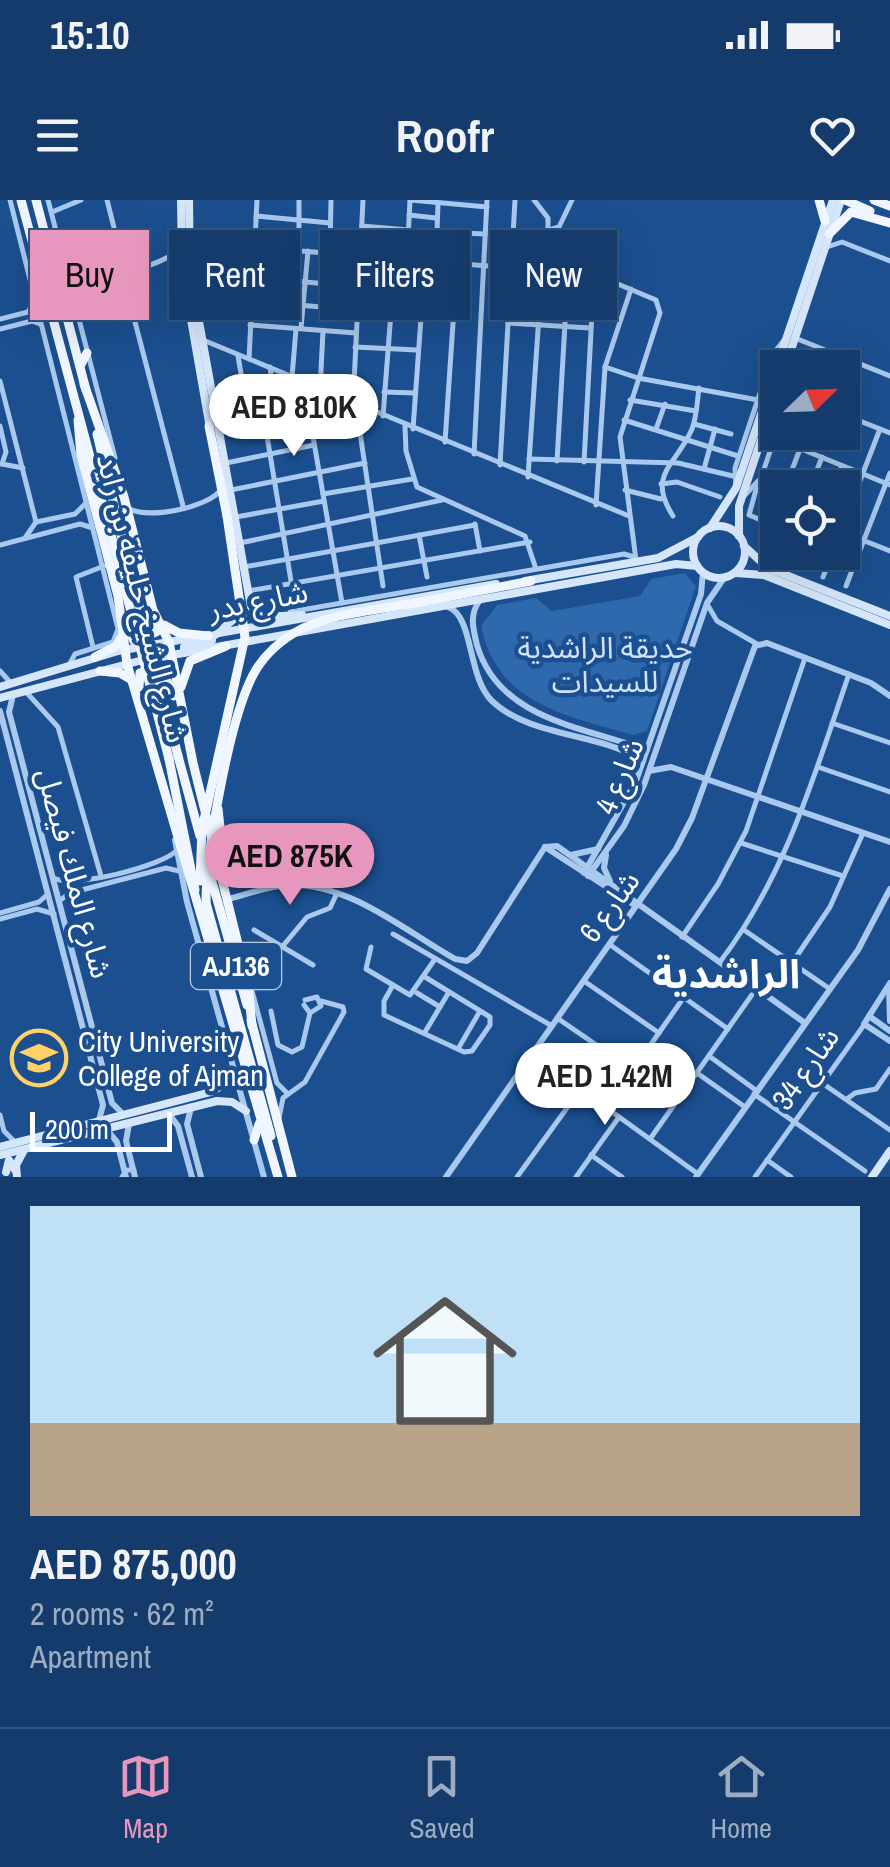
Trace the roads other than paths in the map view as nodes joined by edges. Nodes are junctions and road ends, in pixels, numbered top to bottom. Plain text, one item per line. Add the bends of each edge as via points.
1 (10, 200) edge
2 (22, 200) edge
3 (36, 200) edge
4 (48, 200) edge
5 (80, 200) edge
6 (107, 200) edge
7 (181, 200) edge
8 (189, 200) edge
9 (256, 200) edge
10 (299, 200) edge
11 (331, 200) edge
12 (363, 200) edge
13 (410, 200) edge
14 (515, 200) edge
15 (534, 200) edge
16 (572, 200) edge
17 (820, 200) edge
18 (833, 200) edge
19 (843, 200) edge
20 (874, 200) edge
21 (438, 202) junction
22 (487, 203) edge
23 (58, 206) junction
24 (890, 206) edge
25 (409, 215) junction
26 (52, 216) junction
27 (256, 216) junction
28 (437, 218) junction
29 (298, 220) junction
30 (890, 221) edge
31 (825, 222) junction
32 (330, 223) junction
33 (362, 226) junction
34 (188, 228) edge
35 (44, 230) edge
36 (56, 230) edge
37 (114, 230) edge
38 (180, 230) edge
39 (256, 230) edge
40 (298, 230) edge
41 (330, 230) edge
42 (362, 230) edge
43 (408, 230) joint
44 (436, 230) edge
45 (514, 230) edge
46 (549, 230) joint
47 (30, 232) edge
48 (470, 233) edge
49 (486, 234) junction
50 (829, 234) junction
51 (824, 249) junction
52 (300, 251) edge
53 (308, 252) junction
54 (320, 253) edge
55 (169, 257) edge
56 (166, 260) junction
57 (890, 261) edge
58 (169, 262) edge
59 (149, 264) edge
60 (470, 265) edge
61 (486, 267) junction
62 (490, 267) edge
63 (30, 278) edge
64 (300, 282) edge
65 (304, 282) junction
66 (320, 283) edge
67 (617, 284) edge
68 (632, 289) junction
69 (797, 305) junction
70 (300, 306) edge
71 (303, 306) junction
72 (320, 306) edge
73 (30, 308) edge
74 (802, 316) junction
75 (0, 319) edge
76 (41, 320) edge
77 (52, 320) edge
78 (68, 320) edge
79 (79, 320) edge
80 (137, 320) edge
81 (193, 320) edge
82 (197, 320) edge
83 (250, 320) edge
84 (356, 320) edge
85 (389, 320) edge
86 (419, 320) edge
87 (453, 320) edge
88 (508, 320) edge
89 (537, 320) edge
90 (564, 320) edge
91 (591, 320) edge
92 (508, 323) junction
93 (536, 324) junction
94 (250, 325) junction
95 (563, 326) junction
96 (590, 328) junction
97 (0, 329) edge
98 (43, 329) junction
99 (299, 329) junction
100 (324, 331) junction
101 (356, 333) junction
102 (200, 338) junction
103 (790, 338) junction
104 (355, 346) junction
105 (387, 348) junction
106 (418, 350) junction
107 (785, 350) edge
108 (788, 350) edge
109 (60, 352) junction
110 (88, 352) junction
111 (226, 352) junction
112 (238, 356) junction
113 (248, 359) junction
114 (80, 366) junction
115 (270, 367) junction
116 (605, 367) junction
117 (206, 368) junction
118 (890, 376) edge
119 (292, 378) junction
120 (638, 378) junction
121 (0, 381) edge
122 (84, 384) junction
123 (316, 388) junction
124 (699, 388) junction
125 (384, 392) junction
126 (415, 392) junction
127 (630, 400) junction
128 (758, 400) junction
129 (665, 404) junction
130 (354, 405) junction
131 (696, 411) junction
132 (246, 416) junction
133 (383, 416) junction
134 (760, 417) edge
135 (624, 420) junction
136 (860, 421) edge
137 (214, 424) junction
138 (694, 424) junction
139 (405, 426) junction
140 (1, 429) edge
141 (413, 429) junction
142 (715, 429) junction
143 (880, 429) junction
144 (13, 430) junction
145 (266, 430) junction
146 (656, 430) junction
147 (890, 433) edge
148 (731, 434) dead end
149 (688, 436) junction
150 (445, 442) junction
151 (760, 443) edge
152 (711, 444) junction
153 (314, 445) junction
154 (770, 450) edge
155 (802, 450) edge
156 (270, 454) junction
157 (474, 454) junction
158 (738, 456) junction
159 (822, 458) junction
160 (528, 459) junction
161 (557, 461) junction
162 (584, 462) junction
163 (226, 463) junction
164 (365, 463) junction
165 (599, 463) junction
166 (670, 463) junction
167 (1, 464) edge
168 (621, 464) junction
169 (500, 466) junction
170 (842, 466) junction
171 (23, 468) junction
172 (704, 469) junction
173 (817, 470) edge
174 (840, 470) edge
175 (319, 472) junction
176 (890, 473) edge
177 (863, 474) junction
178 (733, 476) junction
179 (528, 477) junction
180 (412, 479) junction
181 (274, 481) junction
182 (860, 482) edge
183 (120, 484) junction
184 (660, 484) junction
185 (757, 485) junction
186 (888, 485) edge
187 (368, 486) junction
188 (736, 488) junction
189 (231, 490) junction
190 (624, 490) junction
191 (219, 492) junction
192 (720, 497) dead end
193 (742, 497) junction
194 (323, 498) junction
195 (662, 499) junction
196 (86, 500) junction
197 (442, 500) junction
198 (209, 501) junction
199 (596, 505) junction
200 (184, 506) junction
201 (627, 506) junction
202 (127, 507) junction
203 (279, 509) junction
204 (610, 511) junction
205 (474, 513) junction
206 (144, 514) junction
207 (229, 514) junction
208 (372, 516) junction
209 (629, 516) junction
210 (672, 516) dead end
211 (760, 520) edge
212 (36, 522) junction
213 (476, 524) junction
214 (328, 525) junction
215 (132, 528) junction
216 (710, 528) junction
217 (283, 534) junction
218 (419, 535) junction
219 (740, 536) junction
220 (698, 537) junction
221 (25, 538) junction
222 (860, 539) edge
223 (106, 540) junction
224 (633, 540) junction
225 (864, 541) junction
226 (240, 542) junction
227 (530, 542) junction
228 (376, 543) junction
229 (0, 545) edge
230 (744, 546) junction
231 (889, 549) edge
232 (332, 551) junction
233 (480, 551) junction
234 (624, 554) junction
235 (288, 560) junction
236 (424, 561) junction
237 (636, 561) junction
238 (107, 567) junction
239 (244, 568) junction
240 (380, 569) junction
241 (536, 569) junction
242 (700, 569) junction
243 (826, 570) edge
244 (734, 573) junction
245 (337, 576) junction
246 (426, 577) dead end
247 (823, 577) dead end
248 (724, 578) junction
249 (531, 581) junction
250 (292, 584) junction
251 (109, 585) joint
252 (383, 586) dead end
253 (846, 586) dead end
254 (248, 592) junction
255 (294, 599) dead end
256 (119, 600) junction
257 (480, 600) junction
258 (342, 603) junction
259 (707, 603) junction
260 (154, 606) junction
261 (447, 606) junction
262 (251, 608) junction
263 (240, 612) junction
264 (287, 613) junction
265 (306, 616) junction
266 (890, 616) edge
267 (878, 620) junction
268 (890, 625) edge
269 (263, 627) junction
270 (234, 632) junction
271 (211, 635) junction
272 (890, 636) edge
273 (169, 642) junction
274 (757, 644) junction
275 (226, 646) junction
276 (124, 650) junction
277 (94, 653) junction
278 (185, 653) junction
279 (172, 656) junction
280 (805, 658) junction
281 (127, 664) junction
282 (100, 671) junction
283 (0, 672) edge
284 (116, 672) junction
285 (849, 674) junction
286 (493, 678) junction
287 (13, 684) junction
288 (134, 685) junction
289 (480, 686) junction
290 (0, 687) edge
291 (29, 694) junction
292 (13, 695) junction
293 (890, 696) edge
294 (510, 697) junction
295 (0, 698) edge
296 (141, 702) junction
297 (181, 705) junction
298 (502, 709) junction
299 (0, 711) edge
300 (185, 722) junction
301 (832, 723) junction
302 (890, 743) edge
303 (14, 746) junction
304 (657, 748) junction
305 (647, 750) junction
306 (174, 758) junction
307 (643, 761) junction
308 (818, 767) junction
309 (671, 768) junction
310 (649, 771) junction
311 (706, 779) junction
312 (890, 792) edge
313 (759, 797) junction
314 (802, 812) junction
315 (863, 832) junction
316 (890, 842) edge
317 (741, 843) junction
318 (545, 848) junction
319 (605, 848) junction
320 (177, 850) junction
321 (569, 854) junction
322 (785, 857) junction
323 (156, 862) junction
324 (158, 870) junction
325 (181, 872) junction
326 (588, 872) junction
327 (101, 876) junction
328 (223, 876) junction
329 (844, 876) junction
330 (53, 878) junction
331 (610, 882) junction
332 (75, 883) junction
333 (890, 889) edge
334 (648, 891) junction
335 (76, 892) junction
336 (336, 893) junction
337 (48, 894) junction
338 (629, 895) junction
339 (620, 898) junction
340 (230, 899) junction
341 (885, 899) junction
342 (59, 901) junction
343 (201, 903) junction
344 (637, 906) junction
345 (890, 907) edge
346 (879, 910) junction
347 (54, 914) junction
348 (0, 916) edge
349 (628, 919) junction
350 (254, 930) dead end
351 (744, 930) junction
352 (393, 934) dead end
353 (682, 937) junction
354 (609, 944) junction
355 (282, 946) junction
356 (371, 946) dead end
357 (203, 959) junction
358 (435, 959) junction
359 (719, 963) junction
360 (792, 963) junction
361 (313, 965) dead end
362 (214, 966) junction
363 (246, 976) junction
364 (425, 977) junction
365 (584, 980) junction
366 (890, 984) edge
367 (393, 985) junction
368 (756, 989) junction
369 (830, 989) junction
370 (416, 992) junction
371 (450, 992) junction
372 (684, 998) junction
373 (321, 1002) junction
374 (440, 1007) junction
375 (271, 1011) dead end
376 (480, 1011) junction
377 (310, 1014) junction
378 (558, 1018) junction
379 (867, 1020) junction
380 (890, 1021) edge
381 (806, 1023) junction
382 (252, 1026) junction
383 (552, 1026) junction
384 (728, 1029) junction
385 (426, 1032) junction
386 (890, 1032) edge
387 (659, 1034) junction
388 (235, 1036) junction
389 (890, 1041) edge
390 (228, 1049) junction
391 (458, 1050) junction
392 (532, 1054) junction
393 (709, 1056) junction
394 (890, 1069) edge
395 (633, 1070) junction
396 (697, 1073) junction
397 (236, 1077) junction
398 (101, 1078) junction
399 (822, 1083) junction
400 (221, 1089) junction
401 (580, 1089) junction
402 (289, 1092) junction
403 (756, 1092) junction
404 (846, 1100) junction
405 (224, 1101) junction
406 (678, 1101) junction
407 (745, 1107) junction
408 (191, 1108) junction
409 (246, 1111) junction
410 (168, 1114) junction
411 (0, 1116) edge
412 (618, 1117) junction
413 (126, 1119) junction
414 (260, 1121) junction
415 (97, 1122) junction
416 (278, 1122) junction
417 (794, 1122) junction
418 (106, 1129) junction
419 (889, 1130) edge
420 (4, 1132) junction
421 (650, 1139) junction
422 (254, 1140) junction
423 (0, 1146) edge
424 (20, 1146) junction
425 (890, 1151) edge
426 (0, 1155) edge
427 (592, 1155) junction
428 (273, 1158) junction
429 (767, 1160) junction
430 (192, 1161) junction
431 (9, 1172) edge
432 (868, 1174) edge
433 (128, 1175) edge
434 (697, 1175) edge
435 (192, 1177) edge
436 (201, 1177) edge
437 (264, 1177) edge
438 (278, 1177) edge
439 (292, 1177) edge
440 (443, 1177) edge
441 (517, 1177) edge
442 (576, 1177) edge
443 (622, 1177) edge
444 (755, 1177) edge
445 (791, 1177) edge

1 - 63 street
2 - 47 main road, شارع الشيخ خليفة بن زايد / AJ136
3 - 35 main road, شارع الشيخ خليفة بن زايد / AJ136
4 - 23 street
4 - 26 street
5 - 23 street
6 - 37 street
7 - 38 main road
8 - 34 main road
9 - 27 street
10 - 29 street
11 - 32 street
12 - 33 street
13 - 21 street
13 - 25 street
14 - 45 street
15 - 46 street via 546,210
16 - 46 street via 559,227
17 - 31 main road
18 - 31 main road
19 - 30 main road
19 - 50 main road
20 - 24 main road
21 - 22 street
21 - 28 street
22 - 49 street
23 - 26 street
25 - 28 street
25 - 43 street
26 - 36 street
27 - 29 street
27 - 39 street
28 - 44 street
29 - 32 street
29 - 40 street
30 - 50 main road via 851,212
31 - 69 main road
32 - 41 street
33 - 42 street
33 - 43 street
48 - 49 street
49 - 61 street
50 - 51 main road
51 - 57 street via 842,242
51 - 74 main road
52 - 53 street
53 - 54 street
53 - 65 street
55 - 56 street
56 - 58 street
56 - 59 street
60 - 61 street
61 - 62 street
61 - 157 street
64 - 65 street
65 - 66 street
65 - 71 street
67 - 68 street
68 - 116 street
68 - 120 street via 656,300 660,313
69 - 74 main road
69 - 103 main road
70 - 71 street
71 - 72 street
71 - 99 street
73 - 75 street
74 - 103 main road
76 - 98 street
77 - 109 main road, شارع الشيخ خليفة بن زايد / AJ136
78 - 114 main road, شارع الشيخ خليفة بن زايد / AJ136
79 - 110 street
80 - 200 street
81 - 137 main road
82 - 102 main road
83 - 94 street
84 - 101 street
85 - 105 street
86 - 106 street
87 - 150 street
88 - 92 street
89 - 93 street
90 - 95 street
91 - 96 street
92 - 93 street
92 - 169 street
93 - 95 street
93 - 160 street
94 - 99 street
94 - 113 street
95 - 96 street
95 - 161 street
96 - 162 street
97 - 98 street via 32,320
98 - 109 street
98 - 196 street
99 - 100 street
99 - 119 street
100 - 101 street
100 - 123 street
101 - 104 street
102 - 111 street
102 - 117 main road
103 - 107 main road
103 - 108 main road
103 - 118 street
103 - 128 street via 772,354
104 - 105 street
104 - 130 street
105 - 106 street
105 - 125 street
106 - 126 street
109 - 223 main road, شارع الشيخ خليفة بن زايد / AJ136
110 - 114 main road
110 - 183 street
111 - 112 street
111 - 117 street
112 - 113 street
112 - 132 street
113 - 115 street
114 - 122 main road, شارع الشيخ خليفة بن زايد / AJ136
115 - 119 street
115 - 145 street via 278,425
116 - 120 street
116 - 165 street
117 - 137 main road
119 - 123 street
120 - 124 street
120 - 127 street
121 - 144 street
122 - 183 main road, شارع الشيخ خليفة بن زايد
122 - 223 main road, شارع الشيخ خليفة بن زايد / AJ136
123 - 130 street
123 - 153 street via 307,404
124 - 128 street
124 - 131 street
125 - 126 street
125 - 133 street
126 - 141 street
127 - 129 street
127 - 135 street
128 - 158 street
129 - 131 street
129 - 146 street
130 - 133 street
130 - 164 street
131 - 138 street
132 - 137 street
132 - 145 street via 251,432
133 - 139 street
134 - 188 main road
135 - 146 street
135 - 168 street
136 - 143 street
137 - 163 main road
137 - 191 main road
137 - 207 main road
138 - 142 street
138 - 149 street
139 - 141 street
139 - 180 street
140 - 144 street
140 - 167 street
141 - 150 street
142 - 148 street
142 - 152 street
143 - 147 street
143 - 177 street
144 - 171 street
145 - 156 street
146 - 149 street
149 - 152 street
149 - 166 street
150 - 157 street
151 - 193 main road
152 - 158 street
152 - 172 street
153 - 156 street
153 - 175 street
154 - 185 street
155 - 159 street
156 - 163 street
156 - 181 street
157 - 169 street
158 - 178 street
159 - 170 street
159 - 173 street
160 - 161 street
160 - 179 street
161 - 162 street
162 - 165 street
163 - 189 main road
164 - 175 street
164 - 187 street
165 - 168 street
165 - 199 street
166 - 168 street
166 - 172 street
166 - 184 street
167 - 171 street
168 - 190 street
169 - 179 street
170 - 174 street
170 - 177 street
171 - 212 street
172 - 178 street
175 - 181 street
175 - 194 street
176 - 186 street
177 - 182 street
177 - 186 street
178 - 188 street
179 - 199 street
180 - 187 street
180 - 197 street
181 - 189 street
181 - 203 street
183 - 202 main road, شارع الشيخ خليفة بن زايد
184 - 192 street via 677,482
184 - 195 street
185 - 193 street
185 - 211 street via 750,516
186 - 225 street
187 - 194 street
187 - 208 street
188 - 216 main road
189 - 207 main road
190 - 195 street
190 - 201 street
191 - 198 street
191 - 207 main road
193 - 219 main road
194 - 203 street
194 - 214 street
195 - 210 street
196 - 212 street via 76,514
196 - 223 street
197 - 205 street
197 - 208 street
198 - 200 street
198 - 207 street
199 - 204 street
200 - 206 street
201 - 204 street
201 - 209 street
202 - 206 street
202 - 215 main road, شارع الشيخ خليفة بن زايد
203 - 207 street
203 - 217 street
204 - 209 street
205 - 213 street
205 - 227 street
206 - 215 street
207 - 226 main road
207 - 263 main road
207 - 328 main road, bridge via 248,639 218,802
207 - 343 main road, bridge via 244,638 200,836
208 - 214 street
208 - 228 street
209 - 224 street
212 - 221 street
213 - 218 street
213 - 233 street
214 - 217 street
214 - 232 street
215 - 260 main road, شارع الشيخ خليفة بن زايد
216 - 219 main road via 727,527
216 - 220 main road
217 - 226 street
217 - 235 street
218 - 228 street
218 - 236 street
219 - 230 main road
220 - 237 main road, شارع بدر via 672,553
220 - 242 main road via 693,551
221 - 223 street via 80,524
221 - 229 street
222 - 225 street
223 - 238 main road, شارع الشيخ خليفة بن زايد
223 - 306 main road, AJ136, bridge
224 - 234 street
224 - 237 street
225 - 231 street
225 - 253 street
226 - 239 main road
227 - 233 street
227 - 241 street
228 - 232 street
228 - 240 street
230 - 244 main road
230 - 266 main road via 763,565
232 - 235 street
232 - 245 street
233 - 236 street
234 - 237 street
234 - 241 street
235 - 239 street
235 - 250 street
236 - 240 street
236 - 246 street
237 - 249 main road, شارع بدر
238 - 251 main road
238 - 256 main road, شارع الشيخ خليفة بن زايد
238 - 277 street via 76,579
239 - 254 main road
240 - 245 street
240 - 252 street
241 - 258 street
242 - 248 main road
242 - 257 main road, شارع بدر via 676,564
242 - 305 street, شارع 4 via 701,594
243 - 247 street
244 - 248 main road
244 - 267 main road via 764,575
245 - 250 street
245 - 258 street
248 - 259 street, شارع 4
249 - 265 main road, شارع بدر
249 - 343 main road, شارع بدر, bridge via 310,625 262,662 246,692
250 - 254 street
250 - 255 street
251 - 277 street via 117,636
254 - 262 main road
256 - 260 main road via 134,641 155,634
256 - 276 main road, شارع الشيخ خليفة بن زايد
256 - 277 main road via 120,640
257 - 261 main road, شارع بدر
257 - 286 street via 474,629
258 - 264 street
259 - 274 street via 717,621
259 - 304 street, شارع 4
260 - 271 main road via 174,632
260 - 273 main road, شارع الشيخ خليفة بن زايد
261 - 275 main road, شارع بدر
261 - 289 street via 463,618
262 - 263 main road via 249,618
262 - 264 main road via 261,616
263 - 271 main road via 238,620
264 - 265 main road
264 - 269 main road
265 - 269 main road, شارع بدر
267 - 268 main road
267 - 272 main road
269 - 270 main road, شارع بدر
270 - 271 main road, شارع بدر
270 - 278 main road via 184,647
271 - 273 main road, شارع بدر
273 - 276 main road, شارع بدر
273 - 279 main road, شارع الشيخ خليفة بن زايد
274 - 280 street
274 - 311 street, شارع 6
275 - 278 main road, شارع بدر
275 - 297 main road via 188,664
276 - 277 main road, شارع بدر
276 - 281 main road, شارع الشيخ خليفة بن زايد
277 - 287 main road, شارع بدر
278 - 279 main road, شارع بدر
279 - 281 main road, شارع بدر
279 - 297 main road, شارع الشيخ خليفة بن زايد
280 - 285 street
280 - 313 street
281 - 282 main road, شارع بدر
281 - 288 main road, شارع الشيخ خليفة بن زايد
282 - 284 main road
282 - 291 main road, شارع بدر
283 - 287 street
284 - 288 main road
284 - 320 street via 133,689
285 - 293 street
285 - 301 street
286 - 289 street
286 - 294 street
287 - 290 main road, شارع بدر
288 - 296 main road, شارع الشيخ خليفة بن زايد
289 - 298 street
291 - 292 main road, شارع بدر
291 - 327 street via 60,733
292 - 295 main road, شارع بدر
292 - 303 street, شارع الملك فيصل
294 - 298 street
294 - 305 street
296 - 300 main road via 138,675 161,668
296 - 343 main road, شارع الشيخ خليفة بن زايد
297 - 300 main road, شارع الشيخ خليفة بن زايد
298 - 307 street
299 - 303 street, شارع الملك فيصل
300 - 328 main road, شارع الشيخ خليفة بن زايد
301 - 302 street
301 - 308 street
303 - 330 street, شارع الملك فيصل
303 - 337 street, شارع الملك فيصل
304 - 309 street
304 - 310 street, شارع 4
305 - 307 street, شارع 4
306 - 343 main road, شارع الشيخ خليفة بن زايد / AJ136
306 - 382 main road, شارع الشيخ خليفة بن زايد / AJ136
307 - 319 street, شارع 4
308 - 312 street
308 - 314 street
309 - 310 street
309 - 311 street
310 - 319 street, شارع 4
311 - 313 street
311 - 334 street, شارع 6 via 682,839
313 - 314 street
313 - 317 street
314 - 315 street
314 - 322 street
315 - 316 street
315 - 329 street
317 - 322 street
317 - 353 street
318 - 321 street via 555,845
318 - 326 street
318 - 336 street via 467,961
319 - 321 street
319 - 326 street, شارع 4
319 - 331 street
320 - 323 street
320 - 325 street
321 - 326 street
322 - 329 street
322 - 351 street
323 - 324 street
323 - 327 street
324 - 325 street
324 - 335 street
325 - 357 street
326 - 331 street
326 - 339 street
327 - 332 street
328 - 340 main road, شارع الشيخ خليفة بن زايد
329 - 360 street
330 - 332 street
330 - 342 street, شارع الملك فيصل
331 - 338 street
332 - 335 street
333 - 341 street
334 - 338 street
334 - 344 street, شارع 6
335 - 342 street
336 - 340 street via 287,885
336 - 355 street via 330,908 307,917
337 - 347 street, شارع الملك فيصل
337 - 348 street
338 - 344 street
339 - 344 street
339 - 349 street
340 - 363 main road, شارع الشيخ خليفة بن زايد
341 - 345 street
341 - 346 street
342 - 398 street, شارع الملك فيصل
343 - 362 main road, شارع الشيخ خليفة بن زايد / AJ136
343 - 428 main road, شارع بدر via 263,1102
344 - 349 street, شارع 6
344 - 353 street
345 - 346 street
346 - 369 street
347 - 348 street via 37,909
347 - 398 street, شارع الملك فيصل
349 - 354 street, شارع 6
350 - 355 street
351 - 359 street
351 - 360 street
352 - 358 street
353 - 359 street
354 - 365 street, شارع 6
354 - 372 street
355 - 361 street
356 - 367 street via 364,967
357 - 362 main road
357 - 390 street
358 - 364 street
358 - 383 street
359 - 368 street
360 - 369 street
362 - 388 main road, شارع الشيخ خليفة بن زايد / AJ136
363 - 382 main road, شارع الشيخ خليفة بن زايد
363 - 402 street via 278,1086
364 - 370 street
364 - 371 street
365 - 378 street, شارع 6
365 - 387 street
366 - 379 street, شارع 34
366 - 380 street
367 - 370 street
367 - 385 street via 384,1015
368 - 381 street
368 - 384 street
369 - 381 street
370 - 374 street
371 - 374 street
371 - 376 street
372 - 384 street
372 - 387 street
373 - 377 street
373 - 377 street via 316,996 305,1003
373 - 402 street via 344,1012 305,1082
374 - 385 street
375 - 377 street via 280,1047 292,1052 306,1049
376 - 391 street
376 - 391 street via 490,1025 472,1052
378 - 383 street, شارع 6
378 - 395 street
379 - 386 street
379 - 389 street
379 - 399 street, شارع 34
381 - 403 street
382 - 416 main road, شارع الشيخ خليفة بن زايد / AJ136
383 - 392 street, شارع 6
384 - 393 street
385 - 391 street
387 - 395 street
388 - 390 main road
388 - 414 main road, شارع الشيخ خليفة بن زايد / AJ136
390 - 397 street
392 - 401 street
392 - 440 street, شارع 6
393 - 396 street
393 - 403 street
394 - 404 street via 876,1089
395 - 406 street
396 - 406 street
396 - 407 street
397 - 400 main road
397 - 409 street
398 - 413 street, شارع الملك فيصل
398 - 415 street, شارع الملك فيصل
399 - 404 street
399 - 417 street, شارع 34
400 - 405 main road via 236,1093
400 - 413 main road
401 - 412 street
401 - 441 street
402 - 416 street
403 - 407 street
403 - 417 street
404 - 419 street
405 - 408 main road
405 - 409 main road
406 - 421 street
407 - 434 street
408 - 410 main road
408 - 430 street
409 - 422 street
410 - 413 main road
410 - 430 street
411 - 420 street
412 - 421 street
412 - 427 street
413 - 415 main road
413 - 418 main road
413 - 433 street, شارع الملك فيصل
414 - 422 main road
414 - 428 main road, شارع الشيخ خليفة بن زايد / AJ136
415 - 424 main road
416 - 439 main road, شارع الشيخ خليفة بن زايد / AJ136
417 - 429 street, شارع 34
417 - 432 street
418 - 424 main road
418 - 433 street, شارع الملك فيصل
420 - 423 street
420 - 424 street
421 - 434 street
422 - 437 street
423 - 424 main road
424 - 426 main road
424 - 431 main road
425 - 432 main road
427 - 442 street
427 - 443 street
428 - 438 main road, شارع الشيخ خليفة بن زايد / AJ136
429 - 444 street, شارع 34
429 - 445 street
430 - 435 street
430 - 436 street

